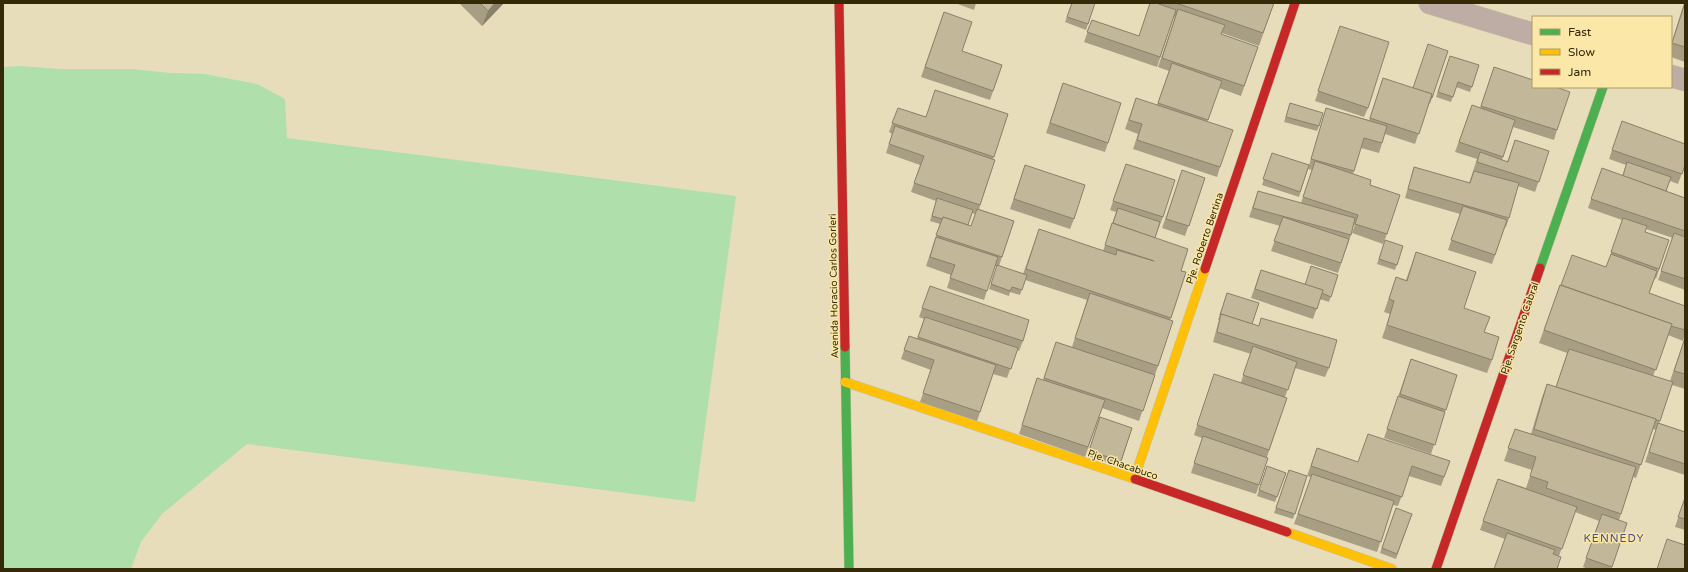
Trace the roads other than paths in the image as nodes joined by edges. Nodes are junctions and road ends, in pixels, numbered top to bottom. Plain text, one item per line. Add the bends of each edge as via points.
1 (838, 3) edge
2 (1295, 3) edge
3 (1430, 3) edge
4 (1476, 9) edge
5 (1532, 34) edge
6 (1672, 76) edge
7 (1685, 80) edge
8 (1603, 88) edge
9 (845, 382) junction
10 (1134, 479) junction
11 (848, 569) edge
12 (1392, 569) edge
13 (1436, 569) edge

1 - 9 street, Avenida Horacio Carlos Gorleri
2 - 10 street, Pje. Roberto Bertina
3 - 4 street
4 - 5 street
6 - 7 street
8 - 13 street, Pje. Sargento Cabral
9 - 10 street, Pje. Chacabuco
9 - 11 street, Avenida Horacio Carlos Gorleri
10 - 12 street, Pje. Chacabuco

